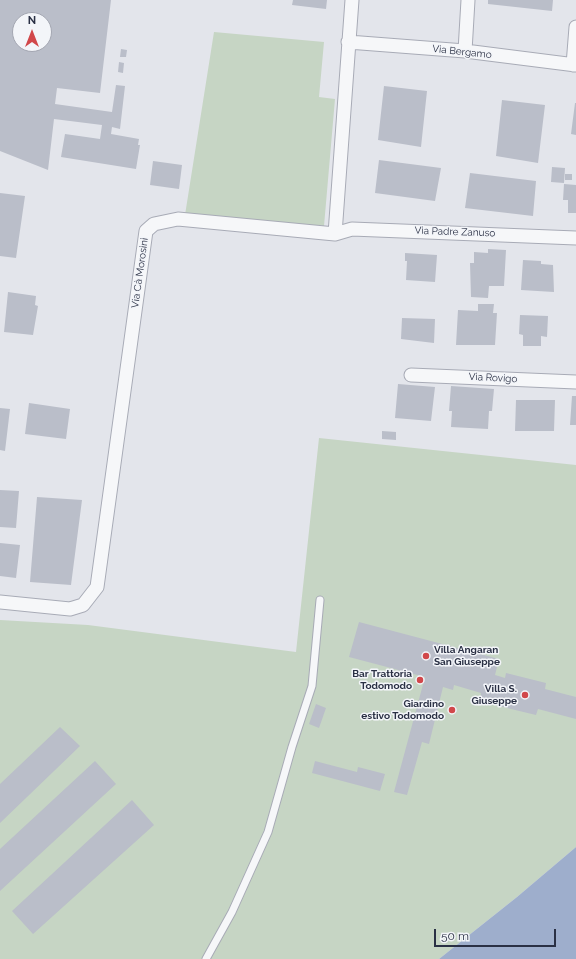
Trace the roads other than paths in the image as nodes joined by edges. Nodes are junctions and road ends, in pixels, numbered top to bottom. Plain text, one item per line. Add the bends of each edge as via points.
1 (352, 0) edge
2 (468, 0) edge
3 (576, 28) edge
4 (348, 42) junction
5 (465, 52) junction
6 (574, 65) edge
7 (335, 234) junction
8 (576, 238) edge
9 (411, 375) dead end
10 (576, 382) edge
11 (320, 600) dead end
12 (0, 602) edge
13 (206, 959) edge

1 - 4 street
2 - 5 street
3 - 6 street
4 - 5 street, Via Bergamo
4 - 7 street
5 - 6 street, Via Bergamo
7 - 8 street, Via Padre Zanuso via 352,229
7 - 12 street, Via Cà Morosini via 178,219 154,224 146,231 97,587 83,605 70,609
9 - 10 street, Via Rovigo
11 - 13 lane via 312,686 268,832 232,912

